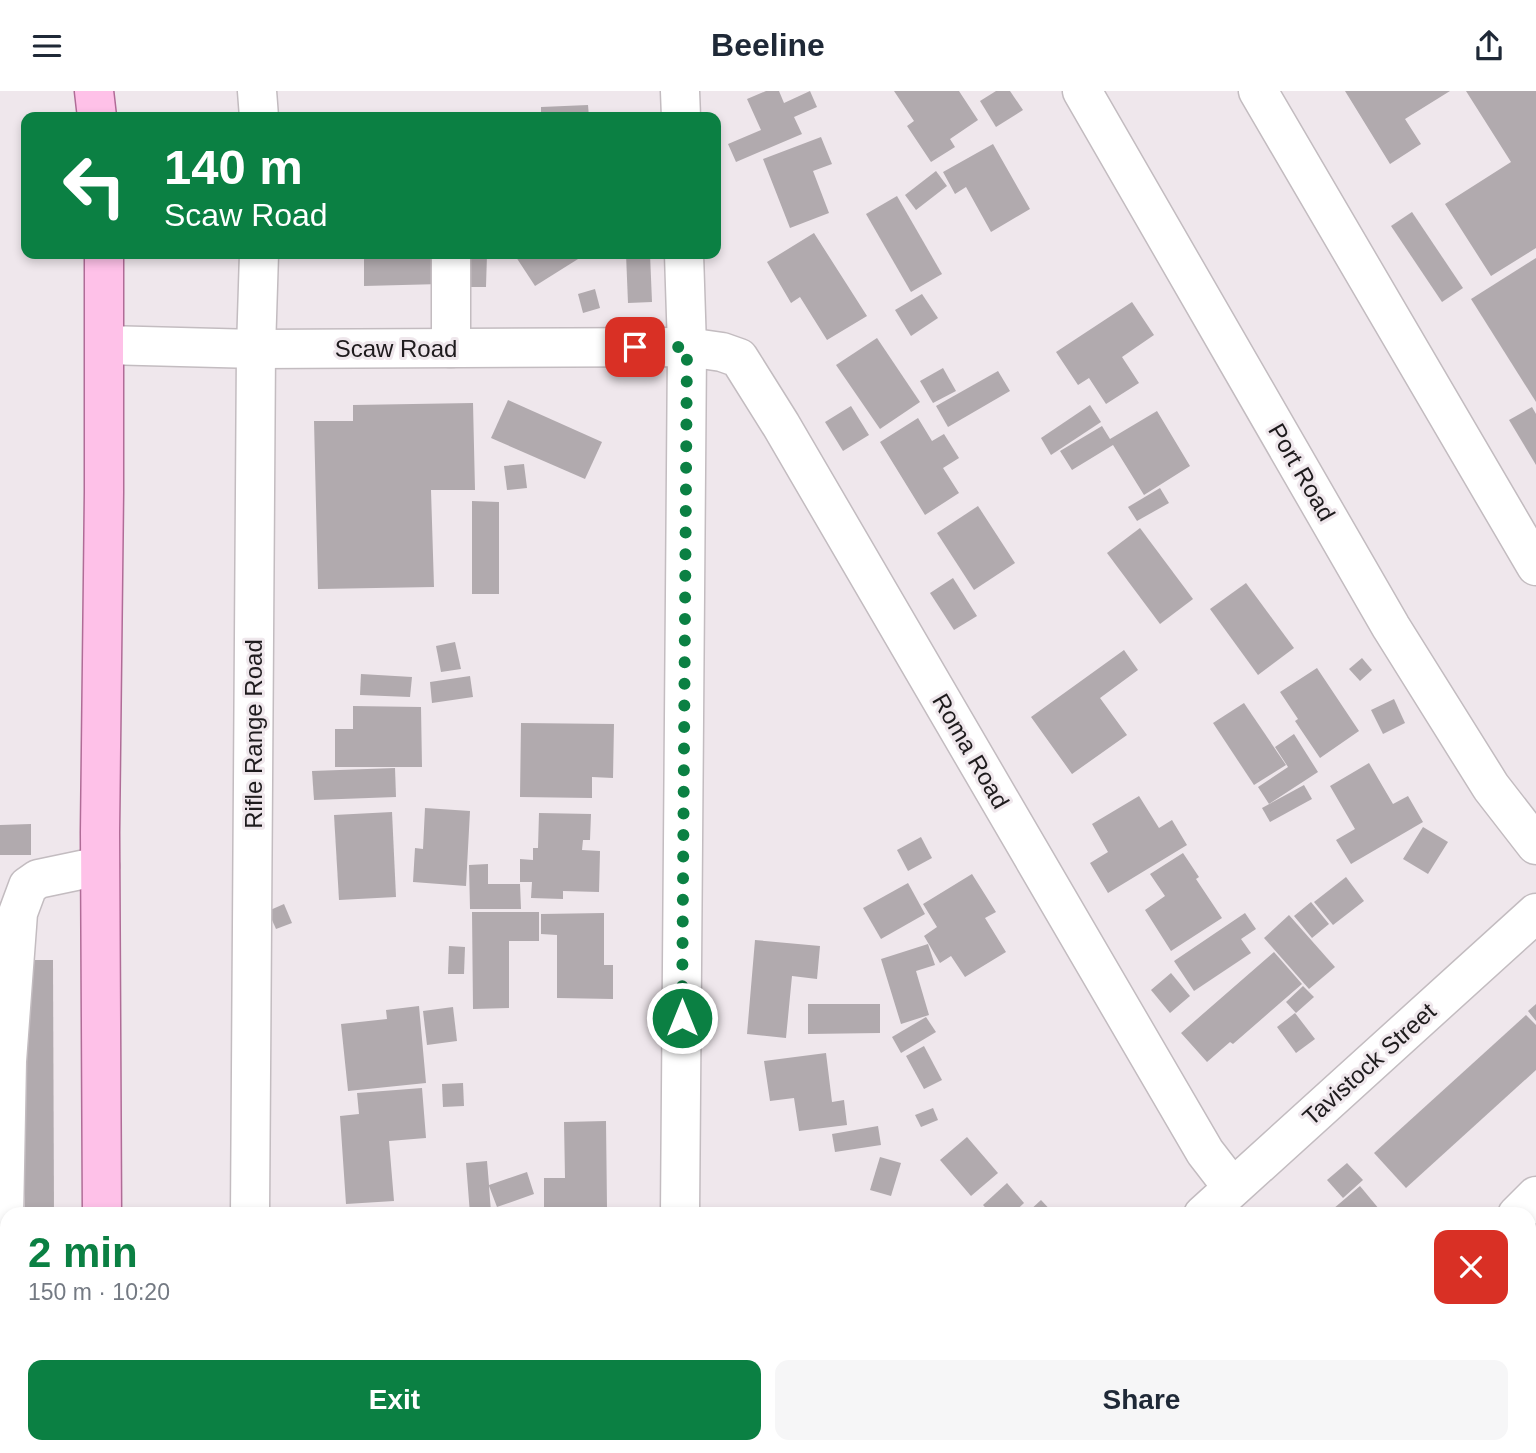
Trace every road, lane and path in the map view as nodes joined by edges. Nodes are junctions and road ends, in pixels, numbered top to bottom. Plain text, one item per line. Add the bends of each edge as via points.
1 (94, 91) edge
2 (257, 91) edge
3 (680, 91) edge
4 (1082, 91) edge
5 (1258, 91) edge
6 (96, 112) edge
7 (259, 112) edge
8 (681, 112) edge
9 (104, 259) edge
10 (258, 259) edge
11 (451, 259) edge
12 (684, 259) edge
13 (105, 345) junction
14 (687, 347) junction
15 (452, 348) junction
16 (256, 349) junction
17 (1536, 566) edge
18 (1536, 845) edge
19 (100, 866) junction
20 (1536, 913) edge
21 (1232, 1187) junction
22 (4, 1207) edge
23 (102, 1207) edge
24 (250, 1207) edge
25 (680, 1207) edge
26 (1211, 1207) edge

1 - 6 main road
2 - 7 street
3 - 8 street
4 - 18 street, Port Road via 1391,628 1491,787
5 - 17 street
9 - 13 main road
10 - 16 street, Rifle Range Road
11 - 15 street
12 - 14 street
13 - 16 street, Scaw Road
13 - 19 main road
14 - 15 street, Scaw Road
14 - 21 street, Roma Road via 739,359 757,386 1205,1152
14 - 25 street
15 - 16 street, Scaw Road
16 - 24 street, Rifle Range Road
19 - 22 street via 38,879 22,898 7,1061
19 - 23 main road
20 - 21 street, Tavistock Street
21 - 26 street, Tavistock Street

